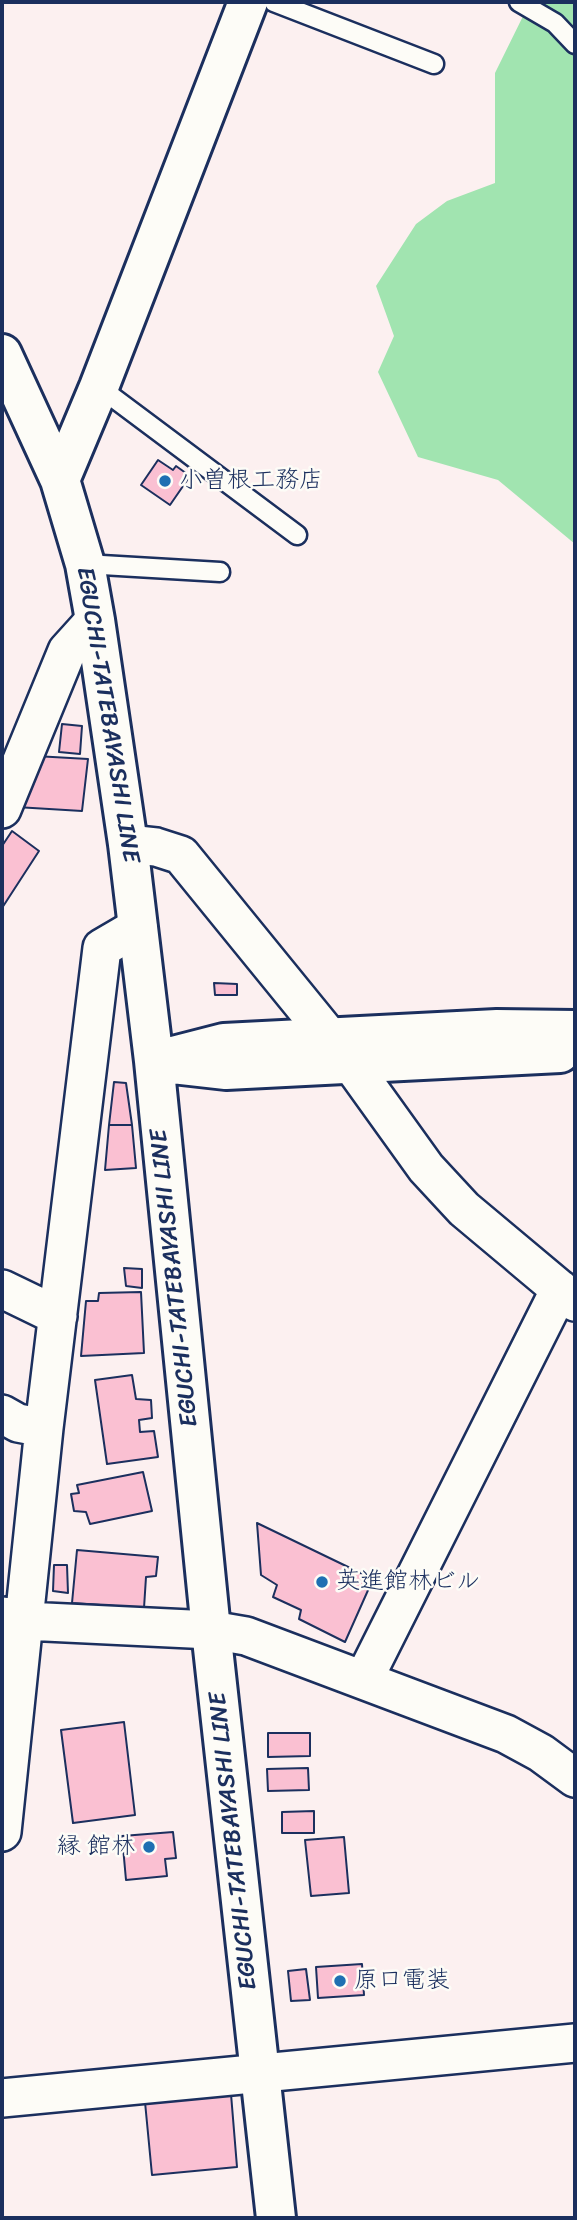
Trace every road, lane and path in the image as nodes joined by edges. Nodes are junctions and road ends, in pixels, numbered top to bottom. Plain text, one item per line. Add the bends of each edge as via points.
1 (248, 2) edge
2 (274, 2) edge
3 (519, 2) edge
4 (575, 44) edge
5 (434, 64) dead end
6 (2, 354) edge
7 (99, 387) junction
8 (60, 480) junction
9 (297, 535) dead end
10 (85, 564) junction
11 (220, 572) dead end
12 (95, 620) junction
13 (2, 809) edge
14 (128, 844) junction
15 (138, 927) junction
16 (575, 1030) edge
17 (341, 1051) junction
18 (575, 1052) edge
19 (154, 1061) junction
20 (2, 1289) edge
21 (568, 1295) edge
22 (58, 1316) junction
23 (2, 1414) edge
24 (44, 1428) junction
25 (13, 1618) edge
26 (211, 1630) junction
27 (364, 1679) junction
28 (575, 1777) edge
29 (2, 1832) edge
30 (575, 2042) edge
31 (260, 2074) junction
32 (2, 2098) edge
33 (276, 2218) edge

1 - 7 main road
2 - 5 lane
3 - 4 lane via 555,23
6 - 8 main road, EGUCHI-TATEBAYASHI LINE
7 - 8 main road
7 - 9 lane
8 - 10 main road, EGUCHI-TATEBAYASHI LINE
10 - 11 lane
10 - 12 main road, EGUCHI-TATEBAYASHI LINE
12 - 13 street via 67,651
12 - 14 main road, EGUCHI-TATEBAYASHI LINE
14 - 15 main road, EGUCHI-TATEBAYASHI LINE
14 - 17 street via 181,855
15 - 19 main road, EGUCHI-TATEBAYASHI LINE
15 - 22 street via 102,948
16 - 17 main road via 497,1029
17 - 18 main road
17 - 19 main road via 226,1070
17 - 21 street via 426,1168 464,1209
19 - 26 main road, EGUCHI-TATEBAYASHI LINE
20 - 22 street
21 - 27 street
22 - 24 street
23 - 24 street
24 - 25 street
25 - 26 street
25 - 29 street
26 - 27 street via 246,1636
26 - 31 main road, EGUCHI-TATEBAYASHI LINE
27 - 28 street via 506,1734
30 - 31 street
31 - 32 street
31 - 33 main road, EGUCHI-TATEBAYASHI LINE

